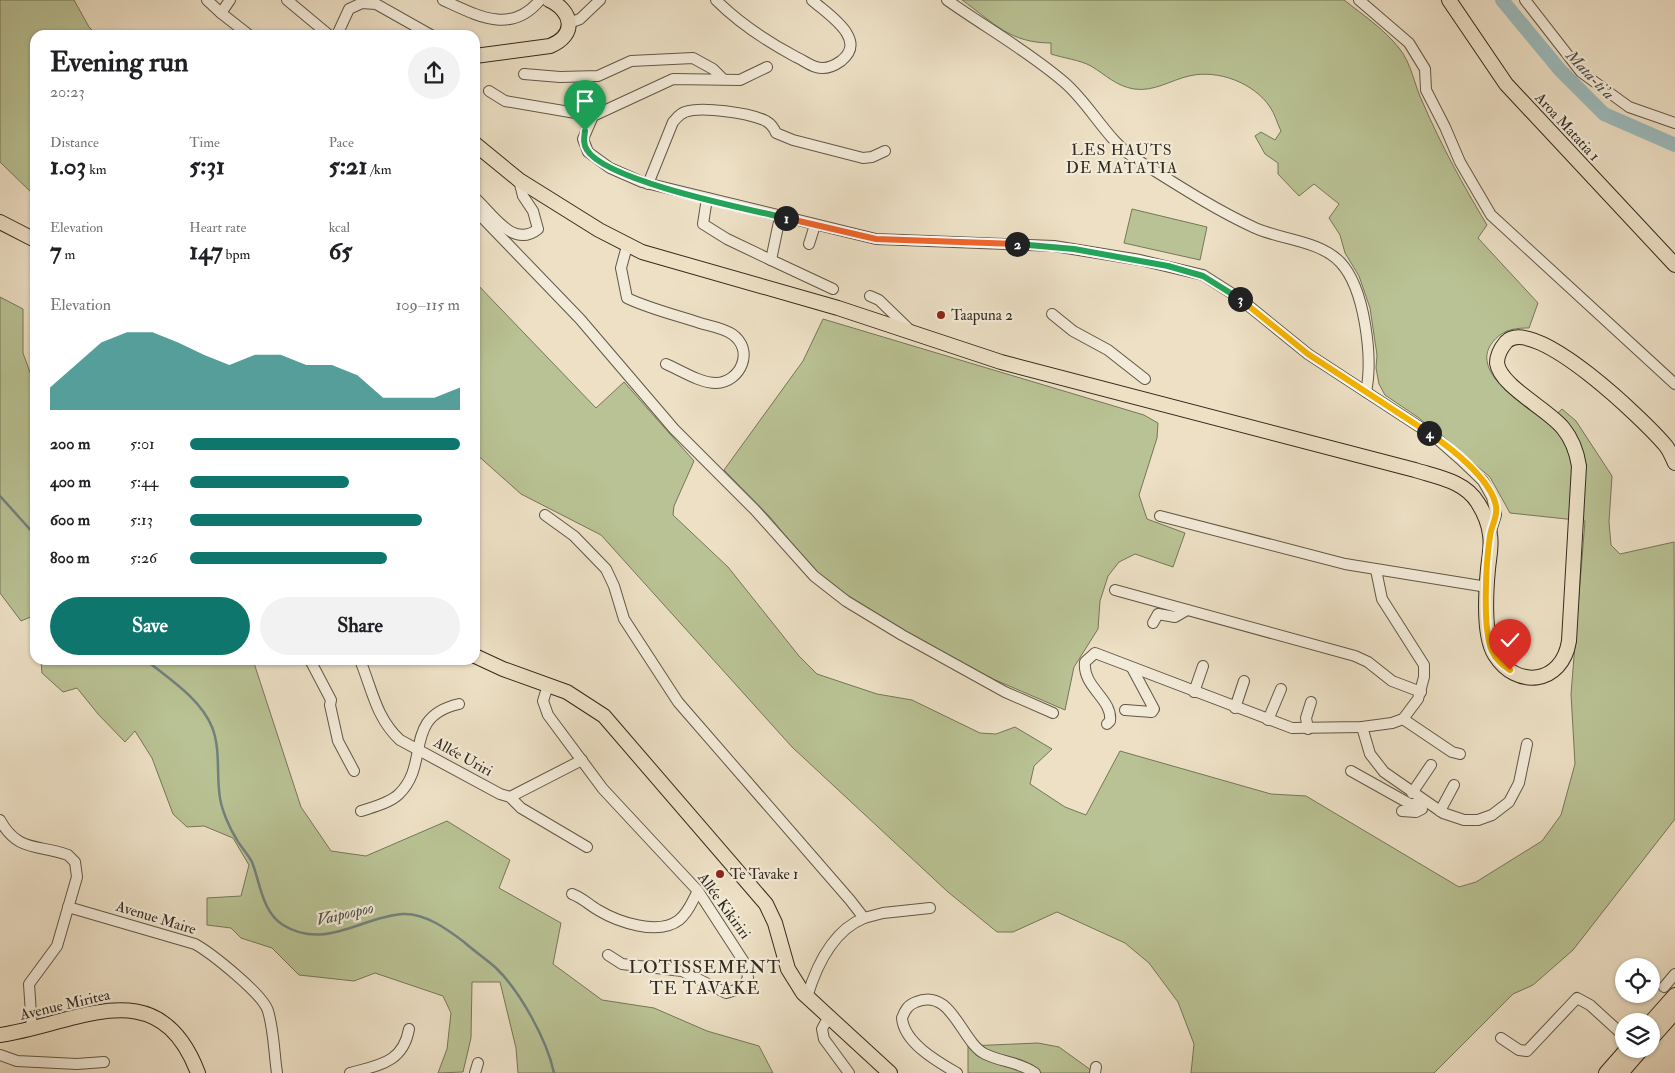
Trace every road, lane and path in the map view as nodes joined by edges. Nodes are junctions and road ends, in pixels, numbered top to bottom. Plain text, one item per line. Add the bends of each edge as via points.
1 (207, 0) edge
2 (230, 0) edge
3 (287, 0) edge
4 (342, 0) edge
5 (443, 0) edge
6 (540, 0) edge
7 (549, 0) edge
8 (600, 0) edge
9 (716, 0) edge
10 (812, 0) edge
11 (947, 0) edge
12 (1358, 0) edge
13 (1449, 0) edge
14 (1525, 0) edge
15 (348, 10) junction
16 (221, 13) junction
17 (569, 23) junction
18 (243, 30) edge
19 (323, 30) edge
20 (339, 30) edge
21 (422, 30) edge
22 (480, 55) edge
23 (767, 67) dead end
24 (524, 74) dead end
25 (722, 78) junction
26 (489, 90) dead end
27 (593, 116) junction
28 (1675, 123) edge
29 (480, 148) edge
30 (885, 150) dead end
31 (518, 180) junction
32 (648, 184) junction
33 (707, 198) junction
34 (480, 203) edge
35 (480, 215) edge
36 (780, 216) junction
37 (0, 222) edge
38 (815, 225) junction
39 (30, 237) edge
40 (809, 244) dead end
41 (626, 246) junction
42 (771, 260) junction
43 (1675, 265) edge
44 (833, 289) dead end
45 (870, 296) dead end
46 (1052, 314) dead end
47 (912, 332) junction
48 (666, 364) dead end
49 (1145, 379) dead end
50 (1675, 384) edge
51 (1366, 392) junction
52 (1675, 463) edge
53 (544, 514) dead end
54 (1160, 516) dead end
55 (1490, 535) junction
56 (1376, 570) junction
57 (1487, 587) junction
58 (1115, 590) dead end
59 (1187, 610) junction
60 (1153, 623) dead end
61 (480, 658) edge
62 (313, 665) edge
63 (362, 665) edge
64 (1203, 666) dead end
65 (1132, 668) junction
66 (1244, 681) dead end
67 (548, 685) junction
68 (1281, 689) dead end
69 (1194, 692) junction
70 (1421, 692) junction
71 (1311, 702) dead end
72 (459, 704) dead end
73 (1235, 708) junction
74 (1125, 710) dead end
75 (1052, 713) dead end
76 (1403, 719) junction
77 (1268, 720) junction
78 (1107, 724) dead end
79 (1362, 727) junction
80 (1308, 729) junction
81 (1527, 744) dead end
82 (418, 750) junction
83 (1460, 754) dead end
84 (582, 760) junction
85 (1432, 765) dead end
86 (354, 770) dead end
87 (1350, 771) dead end
88 (1454, 785) dead end
89 (1412, 793) junction
90 (510, 797) junction
91 (1422, 802) junction
92 (361, 811) dead end
93 (1402, 811) dead end
94 (1440, 811) junction
95 (0, 820) edge
96 (587, 847) dead end
97 (698, 891) junction
98 (572, 894) dead end
99 (68, 907) junction
100 (930, 908) dead end
101 (864, 918) junction
102 (608, 954) dead end
103 (1675, 974) edge
104 (1669, 991) edge
105 (807, 997) junction
106 (1675, 1012) edge
107 (1656, 1013) edge
108 (829, 1016) junction
109 (1615, 1028) edge
110 (32, 1029) junction
111 (408, 1029) dead end
112 (1660, 1029) edge
113 (0, 1035) edge
114 (1501, 1038) dead end
115 (0, 1055) edge
116 (1619, 1058) edge
117 (1634, 1058) edge
118 (104, 1062) dead end
119 (198, 1073) edge
120 (276, 1073) edge
121 (350, 1073) edge
122 (849, 1073) edge
123 (890, 1073) edge
124 (958, 1073) edge
125 (1035, 1073) edge
126 (1606, 1073) edge
127 (1621, 1073) edge

1 - 16 street
2 - 16 street
3 - 19 street
4 - 15 street
5 - 6 street via 487,17 511,20 523,16
7 - 17 main road via 564,10
8 - 17 street via 580,19
9 - 10 street via 742,25 778,48 815,67 828,68 844,59 850,39 844,28
11 - 51 street via 1064,82 1117,144 1136,159 1253,227 1318,248 1340,263 1354,282 1362,308 1368,373
12 - 50 street via 1409,43 1425,69 1426,90 1460,162 1491,215
13 - 43 main road, Aroa Matatia 1 via 1506,84
14 - 28 street via 1581,72 1628,106
15 - 20 street
15 - 21 street via 362,2 376,4
16 - 18 street
17 - 22 main road via 564,37 550,46
23 - 25 street via 740,80
24 - 25 street via 598,76 631,61 693,58
25 - 27 street via 673,79
26 - 27 street via 511,102
27 - 32 street via 583,139 588,152 610,168
29 - 31 main road
30 - 32 street via 863,158 793,140 776,133 763,120 704,109 686,111 673,122
31 - 34 street via 537,221 538,229 534,232 521,236 511,234
31 - 41 main road
32 - 33 street
33 - 36 street
33 - 42 street via 703,224
35 - 75 street via 580,319 687,443 755,510 814,576 846,601 902,635 1005,692
36 - 38 street
36 - 42 street
37 - 39 main road
38 - 40 street
38 - 51 street via 888,240 1054,246 1195,273 1230,291 1308,354
41 - 47 main road
41 - 48 street via 621,268 627,298 724,330 738,340 744,354 738,373 714,383
42 - 44 street
45 - 47 street via 879,300
46 - 49 street via 1073,331 1108,350
47 - 55 main road via 1009,364 1444,478 1467,490 1477,501
51 - 55 street via 1435,437 1483,480 1496,506
52 - 57 main road via 1652,430 1573,362 1530,339 1511,338 1498,355 1502,374 1562,427 1578,459 1569,642 1566,658 1557,669 1542,676 1527,677 1501,664 1490,644
53 - 101 street via 574,536 606,569 624,619 672,695
54 - 56 street
55 - 57 main road
56 - 57 street
56 - 70 street via 1382,599 1424,665
58 - 59 street
59 - 60 street via 1175,617 1158,614
59 - 70 street via 1355,656 1392,681
61 - 67 main road
62 - 86 street via 328,693 338,740
63 - 82 street, Allée Uriri via 379,715 400,740
64 - 69 street
65 - 69 street
65 - 74 street via 1154,709 1152,712
65 - 78 street via 1095,653 1085,662 1086,676 1109,711 1110,721
66 - 73 street
67 - 84 street, Allée Kikiriri via 543,700 547,712
67 - 105 main road via 567,692 604,716 766,904 775,923 788,970
68 - 77 street
69 - 73 street
70 - 76 street
71 - 80 street via 1306,718
72 - 82 street via 434,713 423,730
73 - 77 street
76 - 79 street
76 - 83 street
77 - 80 street via 1292,728
79 - 80 street
79 - 89 street via 1367,748 1378,766
81 - 94 street via 1519,783 1505,806 1471,820 1457,819
82 - 90 street, Allée Uriri via 502,796
82 - 92 street via 412,773 401,792
84 - 90 street
84 - 97 street, Allée Kikiriri via 609,796
85 - 89 street
87 - 91 street via 1410,804
88 - 94 street
89 - 91 street
90 - 96 street, Allée Uriri via 521,808
91 - 93 street via 1423,808 1416,812
91 - 94 street
95 - 99 street via 24,845 61,852 72,858 77,873
97 - 98 street via 680,919 660,927 612,917
97 - 102 street, Allée Kikiriri via 746,965 748,978 742,988 726,992 682,971 622,964
99 - 110 street via 57,946 29,984
99 - 120 street, Avenue Maire via 195,944 205,951 256,993 265,1006
100 - 101 street
101 - 105 street via 841,935 826,952
103 - 104 street
104 - 107 main road
105 - 108 main road
106 - 112 main road
108 - 122 street via 822,1029 824,1039
108 - 123 main road
109 - 114 street via 1590,1005 1577,998 1525,1052
110 - 113 main road, Avenue Miritea
110 - 119 main road, Avenue Miritea via 118,1009 146,1014 183,1041
111 - 121 street via 400,1052 388,1062
115 - 118 street via 18,1061
116 - 126 main road
117 - 127 main road
124 - 125 street via 905,1031 902,1018 911,1004 920,1000 938,1003 956,1018 976,1048 985,1055 1026,1067

